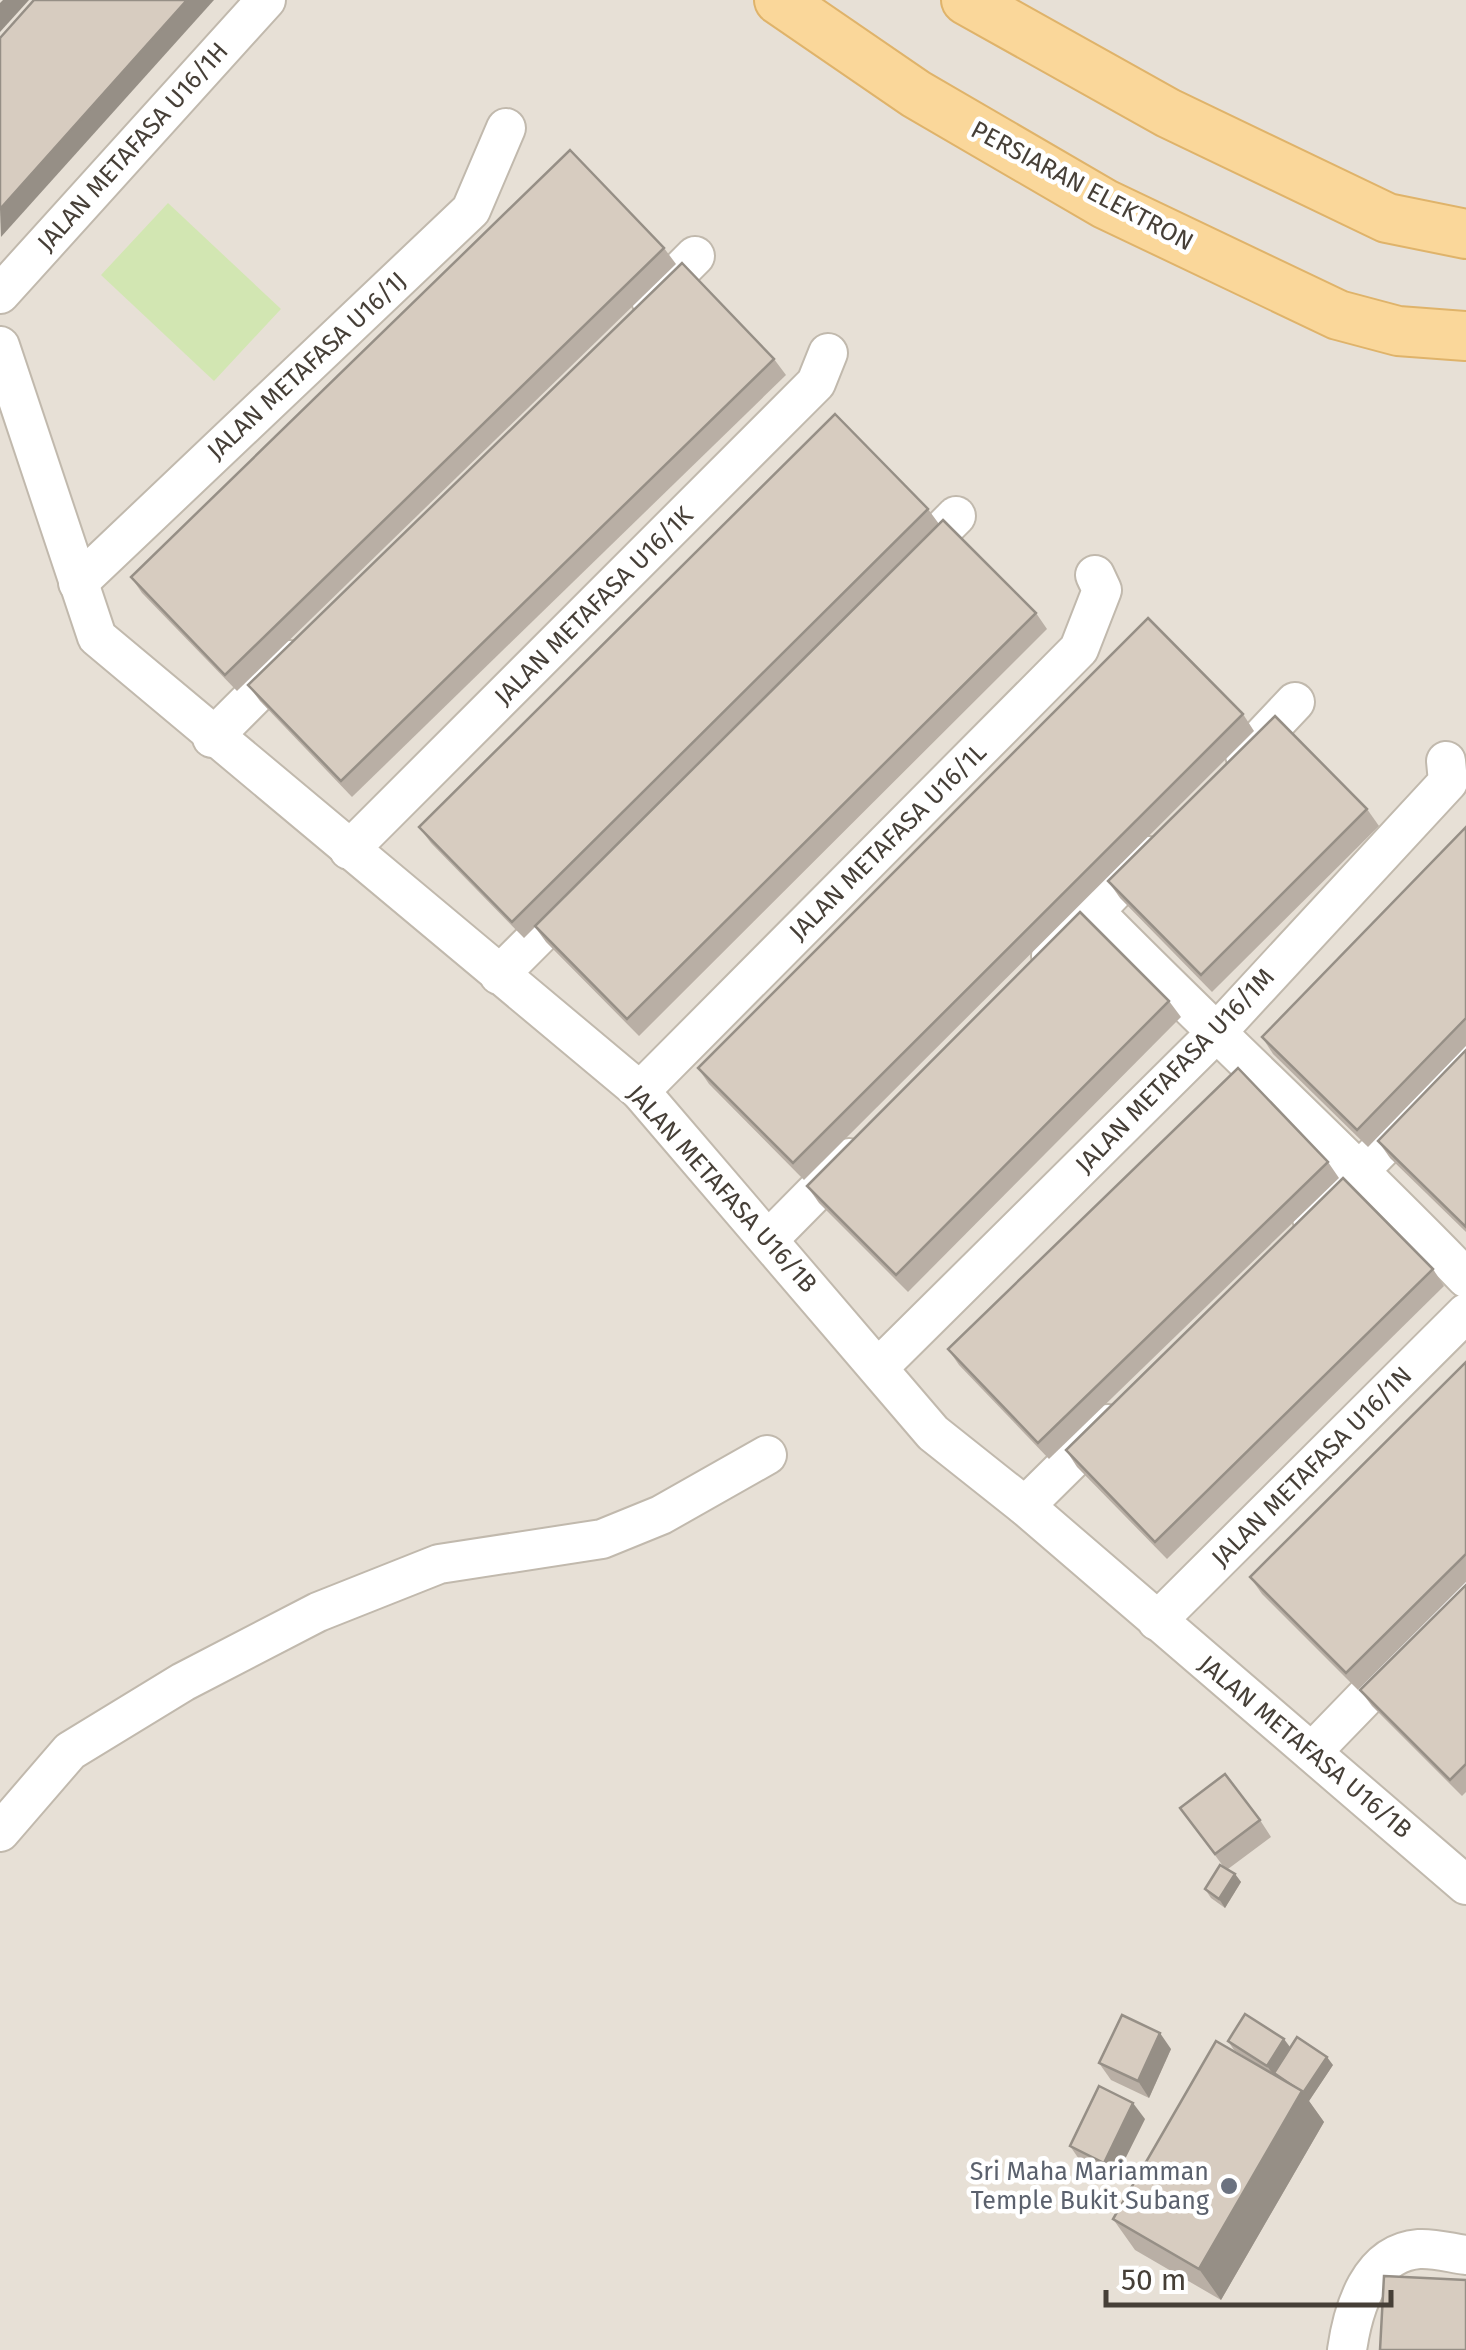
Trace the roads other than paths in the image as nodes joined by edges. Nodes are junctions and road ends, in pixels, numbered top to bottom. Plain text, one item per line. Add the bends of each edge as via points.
1 (266, 0) edge
2 (778, 0) edge
3 (966, 0) edge
4 (506, 128) dead end
5 (1466, 234) edge
6 (696, 256) dead end
7 (0, 294) edge
8 (626, 324) edge
9 (1398, 331) junction
10 (1466, 336) edge
11 (0, 346) edge
12 (828, 354) dead end
13 (1466, 358) edge
14 (956, 516) dead end
15 (1095, 575) dead end
16 (78, 583) junction
17 (887, 586) edge
18 (309, 641) edge
19 (1295, 702) dead end
20 (212, 738) junction
21 (1446, 761) dead end
22 (1215, 786) edge
23 (1175, 828) edge
24 (349, 850) junction
25 (596, 877) edge
26 (1095, 912) junction
27 (499, 974) junction
28 (1027, 980) edge
29 (1215, 1034) junction
30 (1466, 1064) edge
31 (640, 1092) junction
32 (878, 1130) edge
33 (1361, 1169) junction
34 (769, 1239) junction
35 (1291, 1240) edge
36 (1466, 1278) edge
37 (1466, 1313) edge
38 (878, 1367) junction
39 (1137, 1394) edge
40 (767, 1456) dead end
41 (1025, 1506) junction
42 (1466, 1593) edge
43 (1157, 1621) junction
44 (1312, 1752) junction
45 (0, 1832) edge
46 (1462, 1872) edge
47 (1466, 2254) edge
48 (1347, 2350) edge

1 - 7 street, JALAN METAFASA U16/1H
2 - 9 main road, PERSIARAN ELEKTRON via 916,94 1105,204 1338,315
3 - 5 main road via 1168,112 1388,218
4 - 16 street, JALAN METAFASA U16/1J via 471,210
6 - 8 street
9 - 10 main road, PERSIARAN ELEKTRON
9 - 13 main road
11 - 16 street, JALAN METAFASA U16/1B
12 - 24 street, JALAN METAFASA U16/1K via 816,384
14 - 17 street
15 - 31 street, JALAN METAFASA U16/1L via 1102,590 1079,649
16 - 20 street, JALAN METAFASA U16/1B via 97,637
18 - 20 street
19 - 22 street
20 - 24 street, JALAN METAFASA U16/1B
21 - 29 street, JALAN METAFASA U16/1M via 1448,782
23 - 26 street
24 - 27 street, JALAN METAFASA U16/1B
25 - 27 street
26 - 28 street
26 - 29 street
27 - 31 street, JALAN METAFASA U16/1B
29 - 33 street
29 - 38 street, JALAN METAFASA U16/1M
30 - 33 street
31 - 34 street, JALAN METAFASA U16/1B
32 - 34 street
33 - 35 street
33 - 36 street
34 - 38 street, JALAN METAFASA U16/1B
37 - 43 street, JALAN METAFASA U16/1N
38 - 41 street, JALAN METAFASA U16/1B via 933,1433
39 - 41 street
40 - 45 street via 661,1515 602,1539 439,1564 318,1612 70,1751
41 - 43 street, JALAN METAFASA U16/1B
42 - 44 street
43 - 44 street, JALAN METAFASA U16/1B
44 - 46 street, JALAN METAFASA U16/1B
47 - 48 street via 1419,2249 1393,2256 1356,2303

